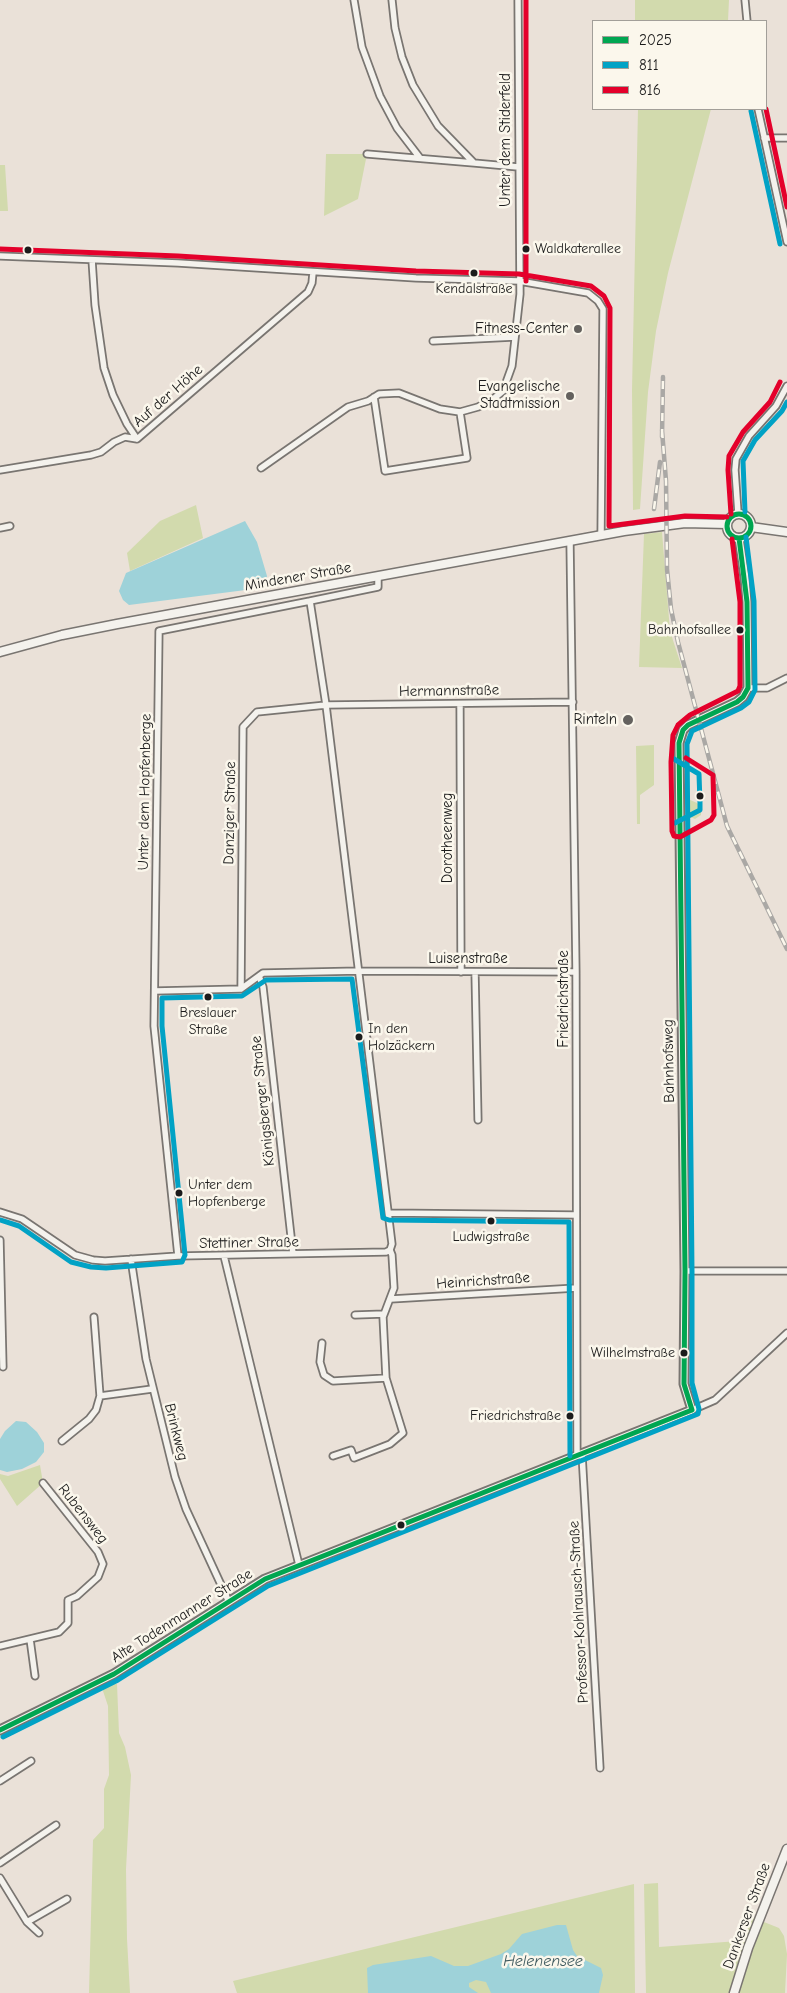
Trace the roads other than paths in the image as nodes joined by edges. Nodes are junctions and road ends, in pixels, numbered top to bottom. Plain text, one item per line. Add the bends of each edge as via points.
1 (354, 0) edge
2 (392, 0) edge
3 (518, 0) edge
4 (745, 0) edge
5 (747, 20) edge
6 (758, 110) edge
7 (764, 138) junction
8 (787, 138) edge
9 (368, 154) dead end
10 (420, 158) junction
11 (474, 162) junction
12 (518, 167) junction
13 (787, 242) edge
14 (0, 256) edge
15 (92, 260) junction
16 (313, 272) junction
17 (519, 281) junction
18 (515, 337) junction
19 (433, 341) dead end
20 (786, 389) edge
21 (374, 397) junction
22 (460, 412) junction
23 (137, 439) junction
24 (261, 468) dead end
25 (0, 470) edge
26 (738, 514) junction
27 (727, 524) junction
28 (10, 526) dead end
29 (751, 527) junction
30 (0, 528) edge
31 (787, 532) edge
32 (601, 535) junction
33 (739, 538) junction
34 (570, 542) junction
35 (378, 577) junction
36 (310, 601) junction
37 (0, 652) edge
38 (787, 678) edge
39 (748, 688) junction
40 (573, 702) junction
41 (460, 704) junction
42 (326, 705) junction
43 (359, 971) junction
44 (461, 972) junction
45 (475, 972) junction
46 (576, 972) junction
47 (259, 976) junction
48 (241, 989) junction
49 (155, 991) junction
50 (478, 1120) dead end
51 (0, 1212) edge
52 (389, 1213) junction
53 (576, 1215) junction
54 (0, 1240) edge
55 (390, 1250) junction
56 (293, 1254) junction
57 (178, 1256) junction
58 (224, 1256) junction
59 (131, 1260) junction
60 (685, 1271) junction
61 (787, 1271) edge
62 (576, 1288) junction
63 (391, 1299) junction
64 (384, 1314) junction
65 (355, 1315) dead end
66 (94, 1317) dead end
67 (787, 1333) edge
68 (322, 1343) dead end
69 (3, 1367) dead end
70 (386, 1378) junction
71 (152, 1389) junction
72 (100, 1396) junction
73 (692, 1410) junction
74 (62, 1441) dead end
75 (580, 1455) junction
76 (333, 1456) dead end
77 (43, 1483) dead end
78 (299, 1564) junction
79 (229, 1602) junction
80 (30, 1639) junction
81 (0, 1646) edge
82 (35, 1676) dead end
83 (0, 1730) edge
84 (32, 1761) dead end
85 (600, 1768) dead end
86 (0, 1781) edge
87 (56, 1825) dead end
88 (787, 1849) edge
89 (0, 1863) edge
90 (0, 1878) edge
91 (66, 1900) dead end
92 (27, 1922) junction
93 (39, 1933) dead end
94 (734, 1993) edge

1 - 10 street via 362,47 380,96 397,128
2 - 11 street via 402,57 413,85 438,126
3 - 12 street, Unter dem Stiderfeld
4 - 5 street
6 - 7 street
7 - 8 street
7 - 13 street
9 - 10 street
10 - 11 street
11 - 12 street
12 - 17 street, Unter dem Stiderfeld
14 - 15 street
15 - 16 street
15 - 23 street via 104,368 113,395
16 - 17 street
16 - 23 street, Auf der Höhe via 308,292
17 - 18 street
17 - 32 street via 588,294 598,301 603,310
18 - 19 street
18 - 22 street via 512,366 503,391 478,407
20 - 26 street via 776,406 749,436 736,459
21 - 22 street via 399,393 440,409
21 - 22 street via 385,472 467,458
21 - 24 street via 348,407
23 - 25 street, Auf der Höhe via 125,437 91,455
26 - 27 main road via 730,517
26 - 29 main road via 748,517
27 - 32 main road, Mindener Straße via 685,523
27 - 33 main road via 729,532
28 - 30 street
29 - 31 main road
29 - 33 main road via 746,536
32 - 34 main road, Mindener Straße
33 - 39 street via 747,602
34 - 35 main road, Mindener Straße
34 - 40 street, Friedrichstraße
35 - 36 street via 378,587
35 - 37 main road, Mindener Straße via 117,624
36 - 42 street
36 - 49 street, Unter dem Hopfenberge via 159,631
38 - 39 street via 767,688
39 - 60 street, Bahnhofsweg via 737,702 688,725 680,736
40 - 41 street, Hermannstraße
40 - 46 street, Friedrichstraße
41 - 42 street, Hermannstraße
41 - 44 street, Dorotheenweg
42 - 43 street
42 - 48 street, Danziger Straße via 257,712 243,728
43 - 44 street, Luisenstraße
43 - 47 street via 263,973
43 - 52 street
44 - 45 street, Luisenstraße
45 - 46 street, Luisenstraße
45 - 50 street
46 - 53 street, Friedrichstraße
47 - 48 street
47 - 56 street, Königsberger Straße via 263,987
48 - 49 street
49 - 57 street, Unter dem Hopfenberge via 154,1026
51 - 59 street, Stettiner Straße via 22,1219 75,1255 105,1261
52 - 53 street
52 - 55 street
53 - 62 street, Friedrichstraße
54 - 69 street
55 - 56 street, Stettiner Straße
55 - 63 street via 394,1288
56 - 58 street, Stettiner Straße
57 - 58 street, Stettiner Straße
57 - 59 street, Stettiner Straße
58 - 78 street
59 - 71 street, Brinkweg
60 - 61 street
60 - 73 street, Bahnhofsweg via 684,1384
62 - 63 street, Heinrichstraße
62 - 75 street, Friedrichstraße
63 - 64 street
64 - 65 street
64 - 70 street
66 - 72 street
67 - 73 street via 715,1400
68 - 70 street via 320,1362 324,1375 334,1382
70 - 76 street via 404,1433 390,1444 354,1458 351,1450
71 - 72 street
71 - 79 street, Brinkweg via 186,1509
72 - 74 street via 89,1419
73 - 75 street, Alte Todenmanner Straße
75 - 78 street, Alte Todenmanner Straße
75 - 85 street, Professor-Kohlrausch-Straße
77 - 80 street, Rubensweg via 98,1552 103,1564 98,1577 68,1600 68,1622 59,1632
78 - 79 street, Alte Todenmanner Straße via 265,1579
79 - 83 street, Alte Todenmanner Straße via 114,1674
80 - 81 street, Rubensweg
80 - 82 street
84 - 86 street
87 - 89 street
88 - 94 main road, Dankerser Straße
90 - 92 street
91 - 92 street
92 - 93 street

